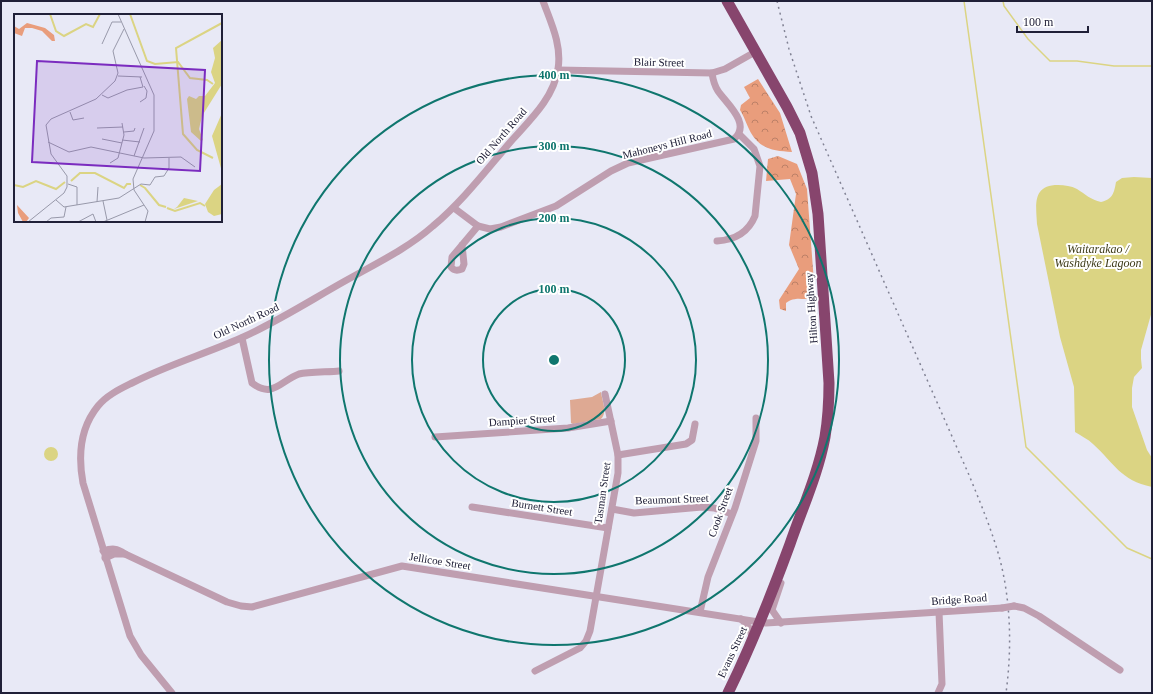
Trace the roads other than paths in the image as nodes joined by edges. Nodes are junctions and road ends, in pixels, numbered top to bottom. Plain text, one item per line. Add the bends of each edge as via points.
1 (544, 1) edge
2 (727, 1) edge
3 (755, 52) junction
4 (558, 70) junction
5 (712, 73) junction
6 (739, 134) junction
7 (454, 208) junction
8 (478, 226) junction
9 (717, 241) dead end
10 (462, 245) dead end
11 (242, 338) junction
12 (339, 371) dead end
13 (605, 394) dead end
14 (756, 418) dead end
15 (611, 421) junction
16 (695, 424) dead end
17 (435, 437) dead end
18 (618, 455) junction
19 (472, 507) dead end
20 (612, 508) junction
21 (732, 514) junction
22 (608, 528) junction
23 (104, 554) junction
24 (783, 563) junction
25 (597, 596) junction
26 (700, 612) junction
27 (939, 612) junction
28 (741, 619) junction
29 (761, 623) junction
30 (781, 623) junction
31 (752, 643) junction
32 (1120, 670) dead end
33 (535, 671) dead end
34 (172, 693) edge
35 (728, 693) edge
36 (938, 693) edge

1 - 4 street, Old North Road via 557,42
2 - 3 highway, Hilton Highway
3 - 5 street, Blair Street via 725,69
3 - 24 highway, Hilton Highway via 794,120 812,173 818,214 829,383 827,424 822,451
4 - 5 street, Blair Street
4 - 7 street, Old North Road via 551,91 539,109
5 - 6 street via 718,92 739,121
6 - 8 street, Mahoneys Hill Road via 731,140 624,165 556,206 510,224 494,228
6 - 9 street via 754,149 760,166 755,216 746,231 738,237
7 - 8 street
7 - 11 street, Old North Road via 416,240
8 - 10 street
11 - 12 street via 252,383 265,390 274,388 299,374
11 - 23 street, Old North Road via 158,370 116,392 99,405 91,417 80,447 80,466
13 - 15 street, Tasman Street
14 - 21 street, Cook Street via 756,441
15 - 17 street, Dampier Street via 571,428
15 - 18 street, Tasman Street
16 - 18 street via 692,440 686,444
18 - 20 street, Tasman Street
19 - 22 street, Burnett Street
20 - 21 street, Beaumont Street via 634,513 702,507
20 - 22 street, Tasman Street
21 - 26 street, Cook Street via 708,577
22 - 25 street, Tasman Street
23 - 25 street, Jellicoe Street via 114,548 227,602 252,607 402,566
23 - 34 street, Old North Road via 133,643
24 - 29 highway, Hilton Highway
24 - 30 street via 782,581 772,610
25 - 26 street, Jellicoe Street
25 - 33 street, Tasman Street via 586,641 580,648
26 - 28 street, Jellicoe Street
27 - 30 street, Bridge Road
27 - 32 street, Bridge Road, bridge via 1014,606 1024,608
27 - 36 street via 942,684
28 - 29 street, Jellicoe Street
28 - 31 street via 750,629
29 - 30 street, Bridge Road
29 - 31 highway, Evans Street
31 - 35 highway, Evans Street

